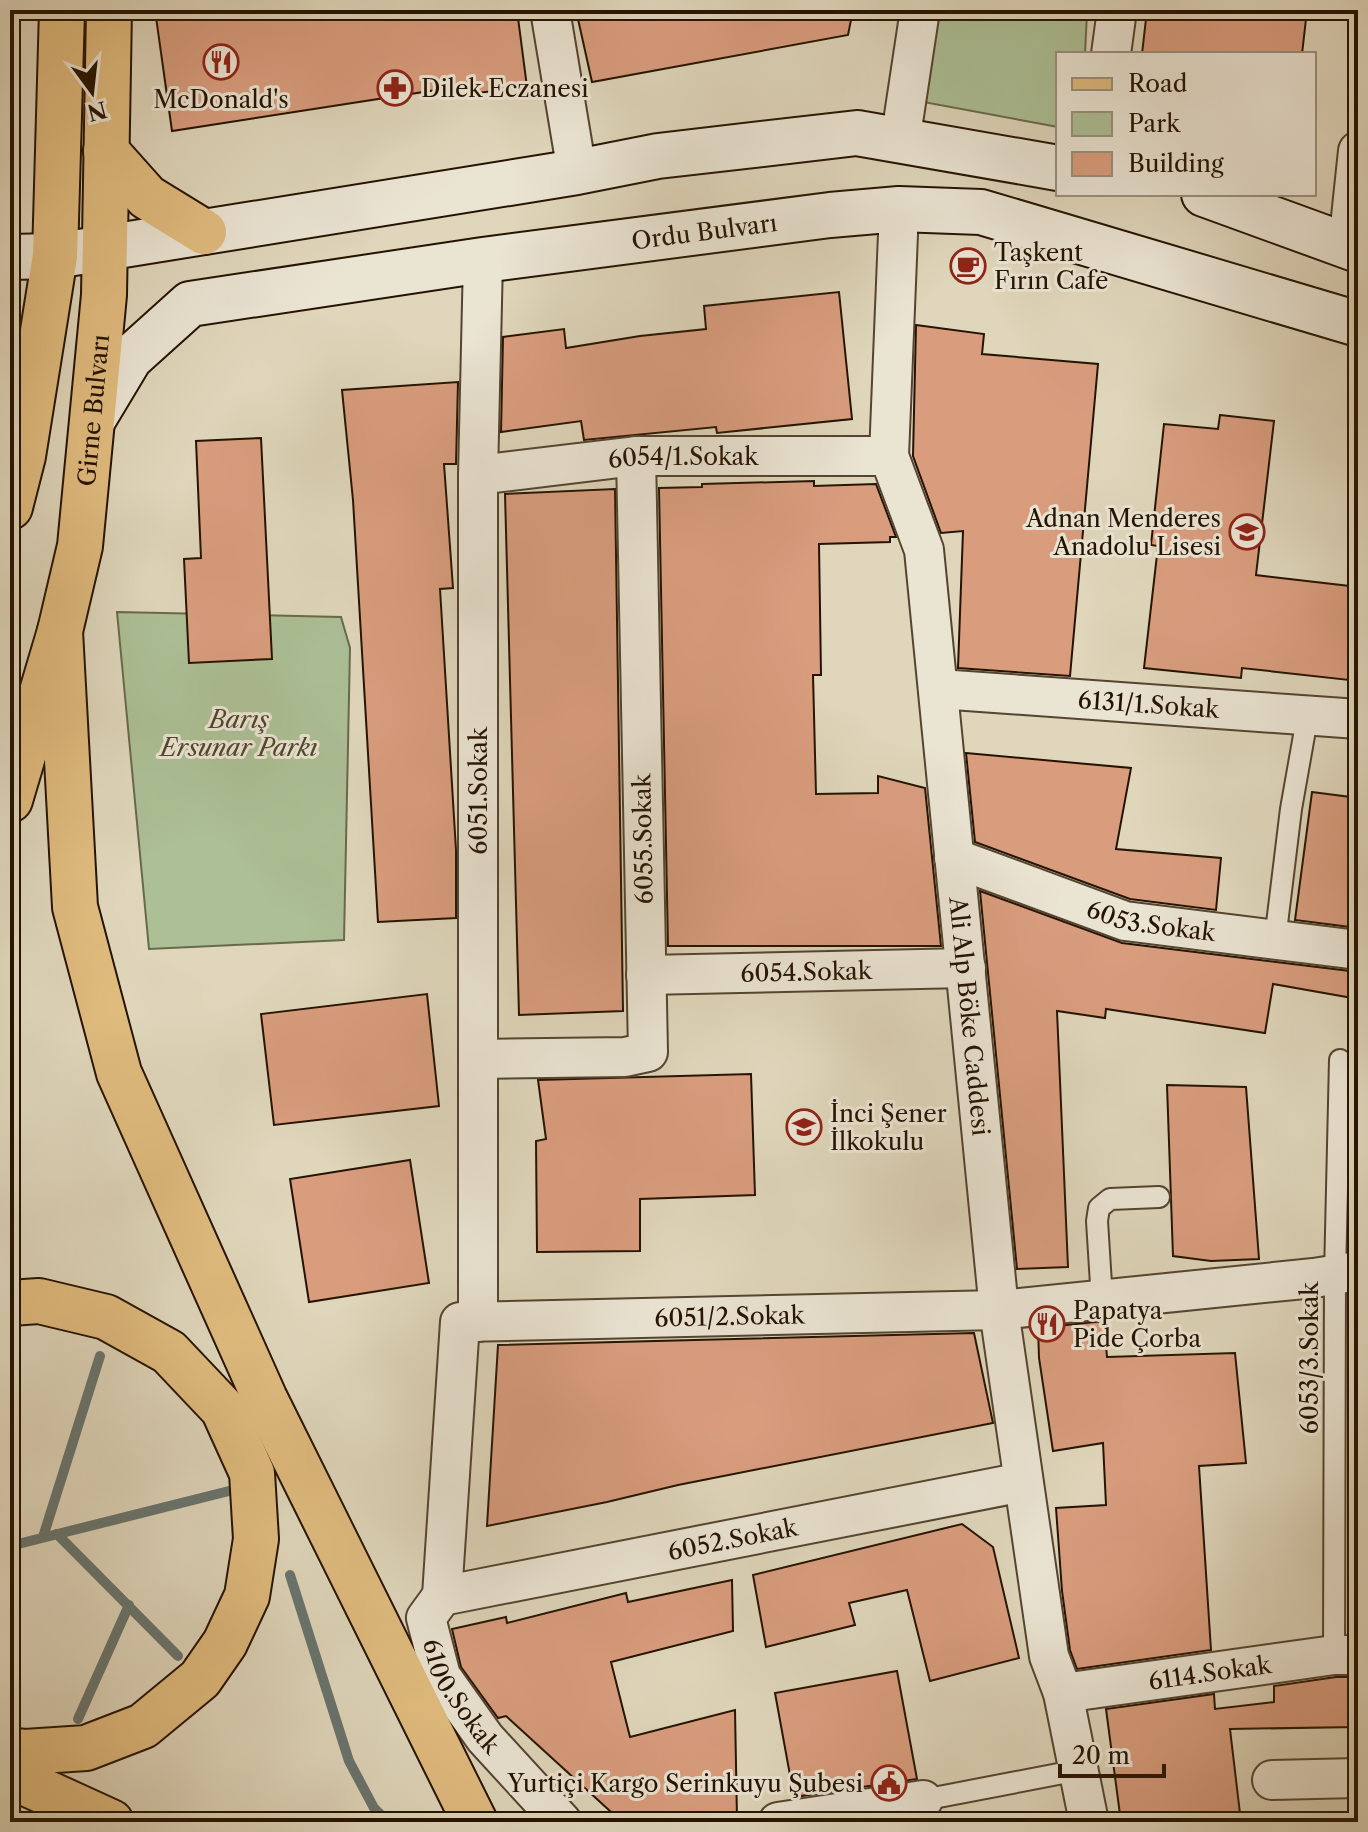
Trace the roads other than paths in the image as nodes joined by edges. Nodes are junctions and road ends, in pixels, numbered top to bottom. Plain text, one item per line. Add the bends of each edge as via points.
1 (62, 10) edge
2 (109, 10) edge
3 (550, 10) edge
4 (920, 10) edge
5 (1117, 10) edge
6 (1111, 52) edge
7 (900, 142) junction
8 (106, 151) junction
9 (1358, 151) edge
10 (1056, 168) edge
11 (577, 172) junction
12 (1210, 196) edge
13 (899, 209) junction
14 (204, 232) junction
15 (104, 246) junction
16 (1353, 248) edge
17 (55, 256) junction
18 (10, 257) edge
19 (483, 260) junction
20 (1358, 324) edge
21 (94, 418) junction
22 (16, 436) edge
23 (636, 456) junction
24 (889, 456) junction
25 (478, 475) junction
26 (10, 507) edge
27 (60, 631) junction
28 (939, 689) junction
29 (1308, 713) junction
30 (1358, 719) edge
31 (10, 800) edge
32 (954, 858) junction
33 (1275, 940) junction
34 (1358, 950) edge
35 (966, 968) junction
36 (646, 975) junction
37 (478, 1059) junction
38 (1340, 1060) dead end
39 (1159, 1197) dead end
40 (1347, 1273) edge
41 (1102, 1300) junction
42 (10, 1303) edge
43 (999, 1310) junction
44 (469, 1322) junction
45 (1023, 1482) junction
46 (442, 1596) junction
47 (1346, 1655) edge
48 (1063, 1693) junction
49 (10, 1750) edge
50 (1079, 1770) junction
51 (10, 1776) edge
52 (1358, 1778) edge
53 (1272, 1780) dead end
54 (924, 1811) edge
55 (111, 1822) edge
56 (475, 1822) edge
57 (562, 1822) edge
58 (778, 1822) edge
59 (1089, 1822) edge

1 - 17 main road
2 - 8 main road, Girne Bulvarı
3 - 11 street
4 - 7 street
5 - 6 street
7 - 10 main road
7 - 11 main road via 857,133 658,156
8 - 14 main road via 147,197
8 - 15 main road, Girne Bulvarı
9 - 16 street
11 - 14 main road
12 - 16 main road
13 - 19 main road, Ordu Bulvarı
13 - 20 main road, Ordu Bulvarı via 981,212
13 - 24 street, Ali Alp Böke Caddesi
14 - 15 main road
15 - 17 main road
15 - 21 main road, Girne Bulvarı
17 - 18 main road
17 - 22 main road
19 - 21 main road, Ordu Bulvarı via 190,304 130,358
19 - 25 street, 6051.Sokak
21 - 27 main road, Girne Bulvarı via 80,546
22 - 26 main road
23 - 24 street, 6054/1.Sokak
23 - 25 street, 6054/1.Sokak
23 - 36 street, 6055.Sokak
24 - 28 street, Ali Alp Böke Caddesi via 924,550
25 - 37 street, 6051.Sokak
27 - 31 main road, Girne Bulvarı
27 - 56 main road via 75,907 119,1073 265,1399
28 - 29 street, 6131/1.Sokak
28 - 32 street, Ali Alp Böke Caddesi
29 - 30 street, 6131/1.Sokak
29 - 33 lane
32 - 33 street, 6053.Sokak via 1125,921
32 - 35 street, Ali Alp Böke Caddesi
33 - 34 street, 6053.Sokak
35 - 36 street, 6054.Sokak
35 - 43 street, Ali Alp Böke Caddesi
36 - 37 street, 6055.Sokak via 648,1052 625,1057
37 - 44 street, 6051.Sokak
38 - 40 lane, 6053/3.Sokak
39 - 41 lane via 1110,1199 1099,1208
40 - 41 street, 6051/2.Sokak
40 - 47 lane, 6053/3.Sokak
41 - 43 street, 6051/2.Sokak
42 - 49 main road via 39,1301 106,1317 169,1352 223,1409 252,1473 256,1539 247,1596 225,1643 200,1679 143,1726 86,1748
43 - 44 street, 6051/2.Sokak
43 - 45 street, Ali Alp Böke Caddesi
44 - 46 street, 6051.Sokak
45 - 46 street, 6052.Sokak
45 - 48 street, Ali Alp Böke Caddesi via 1049,1656
46 - 57 street, 6100.Sokak via 426,1618 441,1676 485,1738
47 - 48 street, 6114.Sokak
48 - 50 street, Ali Alp Böke Caddesi
50 - 54 lane
50 - 59 street, Ali Alp Böke Caddesi
51 - 55 main road
52 - 53 street
54 - 58 street

